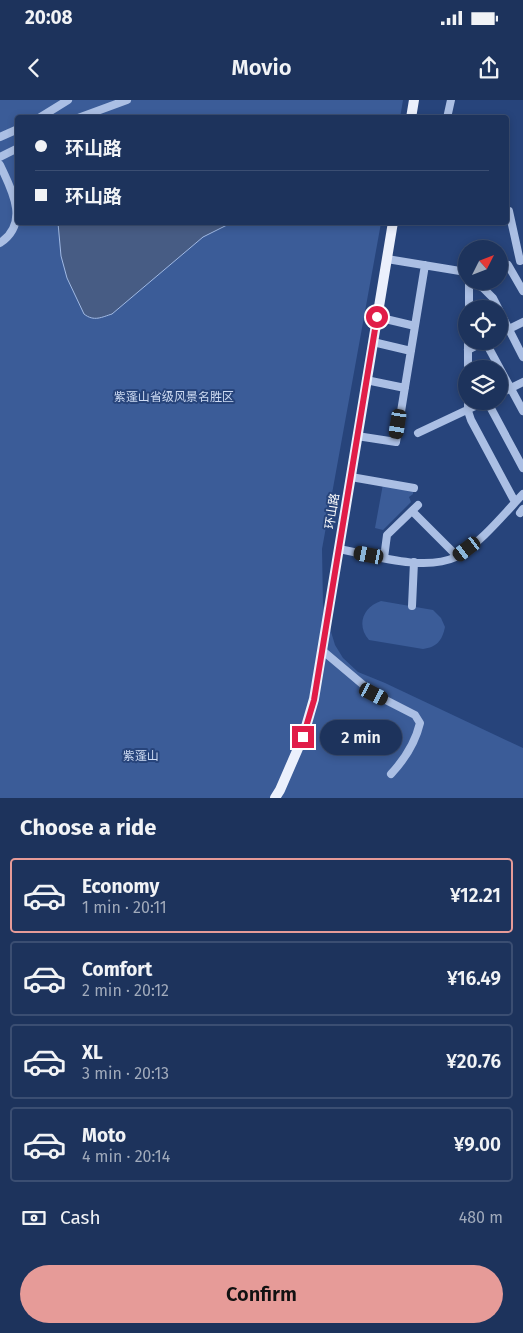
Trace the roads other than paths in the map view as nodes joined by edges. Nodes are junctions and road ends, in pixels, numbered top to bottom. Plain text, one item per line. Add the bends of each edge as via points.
1 (68, 100) edge
2 (128, 100) edge
3 (414, 100) edge
4 (450, 100) edge
5 (44, 115) edge
6 (86, 115) edge
7 (412, 115) edge
8 (448, 115) edge
9 (15, 130) edge
10 (0, 137) edge
11 (15, 150) edge
12 (0, 157) edge
13 (0, 165) edge
14 (15, 206) edge
15 (509, 211) dead end
16 (15, 222) edge
17 (393, 225) edge
18 (0, 243) edge
19 (387, 259) junction
20 (522, 261) edge
21 (508, 264) joint
22 (425, 265) junction
23 (458, 271) edge
24 (485, 290) edge
25 (523, 291) edge
26 (377, 317) junction
27 (523, 322) edge
28 (415, 326) junction
29 (509, 329) junction
30 (373, 342) junction
31 (468, 350) edge
32 (490, 350) edge
33 (411, 351) junction
34 (523, 357) edge
35 (468, 360) edge
36 (366, 380) junction
37 (523, 382) edge
38 (405, 388) junction
39 (510, 388) junction
40 (468, 410) joint
41 (491, 410) edge
42 (523, 411) edge
43 (418, 433) dead end
44 (357, 436) junction
45 (523, 468) edge
46 (351, 477) junction
47 (414, 488) dead end
48 (523, 494) edge
49 (516, 502) junction
50 (418, 505) dead end
51 (412, 511) junction
52 (339, 549) junction
53 (457, 556) junction
54 (384, 558) junction
55 (414, 562) junction
56 (412, 606) dead end
57 (323, 651) junction
58 (391, 774) dead end
59 (275, 798) edge

1 - 5 street
2 - 6 street
3 - 7 main road
4 - 8 street
9 - 10 street
11 - 12 street
13 - 14 street via 14,194
15 - 20 street
16 - 18 street via 12,232
17 - 19 main road, 环山路
19 - 22 street
19 - 26 main road, 环山路
20 - 21 street
21 - 25 street
22 - 23 street
22 - 28 street
24 - 29 street via 494,298
26 - 28 street
26 - 30 main road, 环山路
27 - 29 street
28 - 33 street
29 - 34 street
30 - 33 street
30 - 36 main road, 环山路
31 - 35 street
32 - 39 street
33 - 38 street
36 - 38 street
36 - 44 main road, 环山路
37 - 39 street
38 - 44 street via 396,442
39 - 42 street
40 - 43 street
40 - 49 street
41 - 45 street
44 - 46 main road, 环山路
46 - 47 street
46 - 52 main road, 环山路
48 - 49 street
49 - 53 street
50 - 51 street
51 - 53 street
51 - 54 street via 387,535
52 - 54 street
52 - 57 main road, 环山路
53 - 55 street via 431,564
54 - 55 street
55 - 56 street
57 - 58 street via 374,694 415,715 420,723 406,758
57 - 59 main road, 环山路 via 303,737

